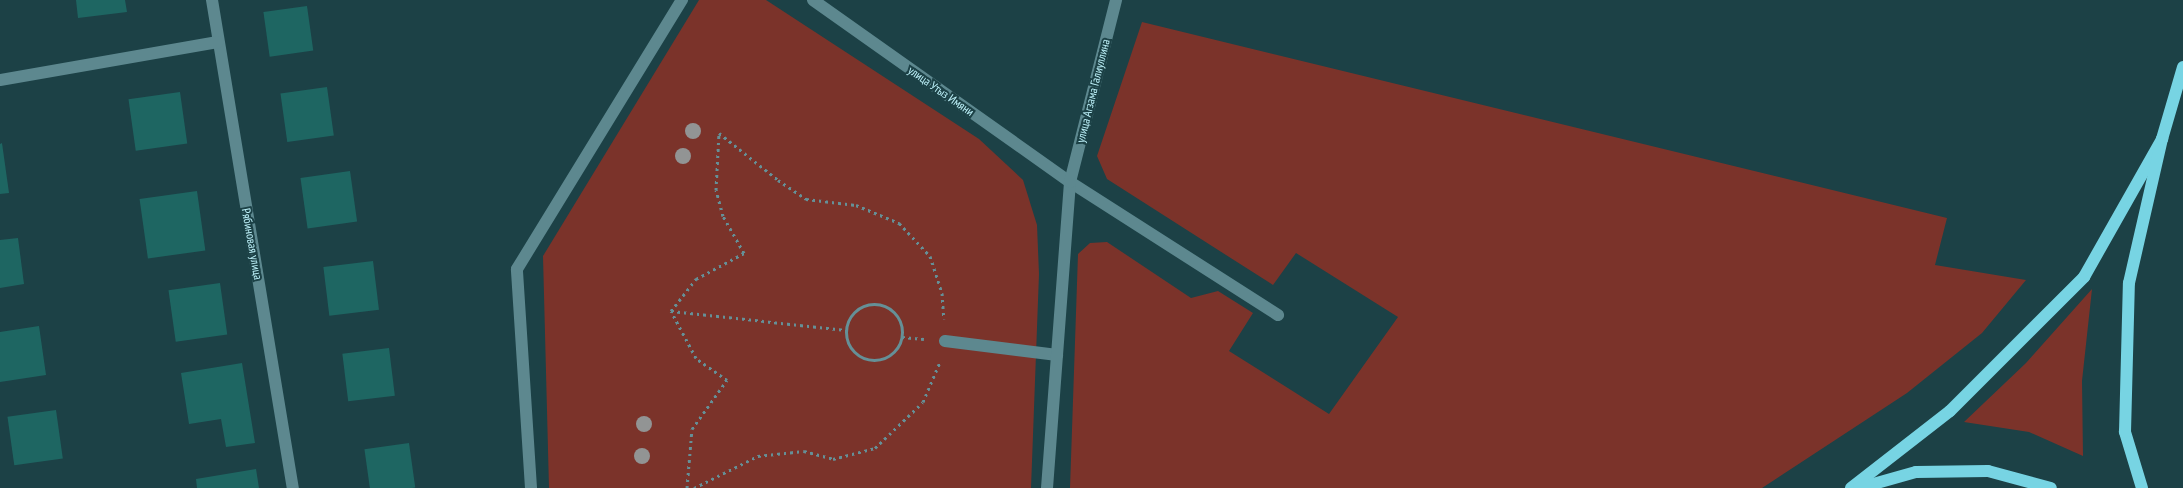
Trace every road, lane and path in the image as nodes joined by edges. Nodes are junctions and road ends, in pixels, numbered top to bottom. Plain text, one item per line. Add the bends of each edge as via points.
1 (212, 0) edge
2 (682, 0) edge
3 (813, 0) edge
4 (1116, 0) edge
5 (218, 42) junction
6 (2183, 67) edge
7 (0, 80) edge
8 (2162, 139) junction
9 (1070, 182) junction
10 (671, 311) junction
11 (1278, 315) dead end
12 (846, 330) junction
13 (945, 341) junction
14 (1057, 355) junction
15 (293, 488) edge
16 (532, 488) edge
17 (687, 488) edge
18 (694, 488) edge
19 (1048, 488) edge
20 (1851, 488) edge
21 (1860, 488) edge
22 (2051, 488) edge
23 (2142, 488) edge

1 - 5 street, Рябиновая улица
2 - 16 street via 517,269
3 - 9 street, улица Утыз Имяни
4 - 9 street, улица Агзама Галиуллина
5 - 7 street
5 - 15 street, Рябиновая улица
6 - 8 main road
8 - 20 main road via 2084,277 1950,411
8 - 23 main road via 2129,282 2125,432
9 - 11 street, улица Утыз Имяни
9 - 14 street, улица Агзама Галиуллина
10 - 12 path
10 - 13 path via 696,279 744,253 723,216 716,190 720,133 806,199 856,205 899,223 930,256 942,293
10 - 17 path via 696,358 727,380 692,429
12 - 12 path via 853,313 869,304 878,304 895,312 903,328 893,353 885,358 866,359 851,348
13 - 14 street
13 - 18 path via 940,364 923,402 875,448 834,459 804,451 758,456
14 - 19 street, улица Агзама Галиуллина
21 - 22 main road via 1916,472 1988,471

